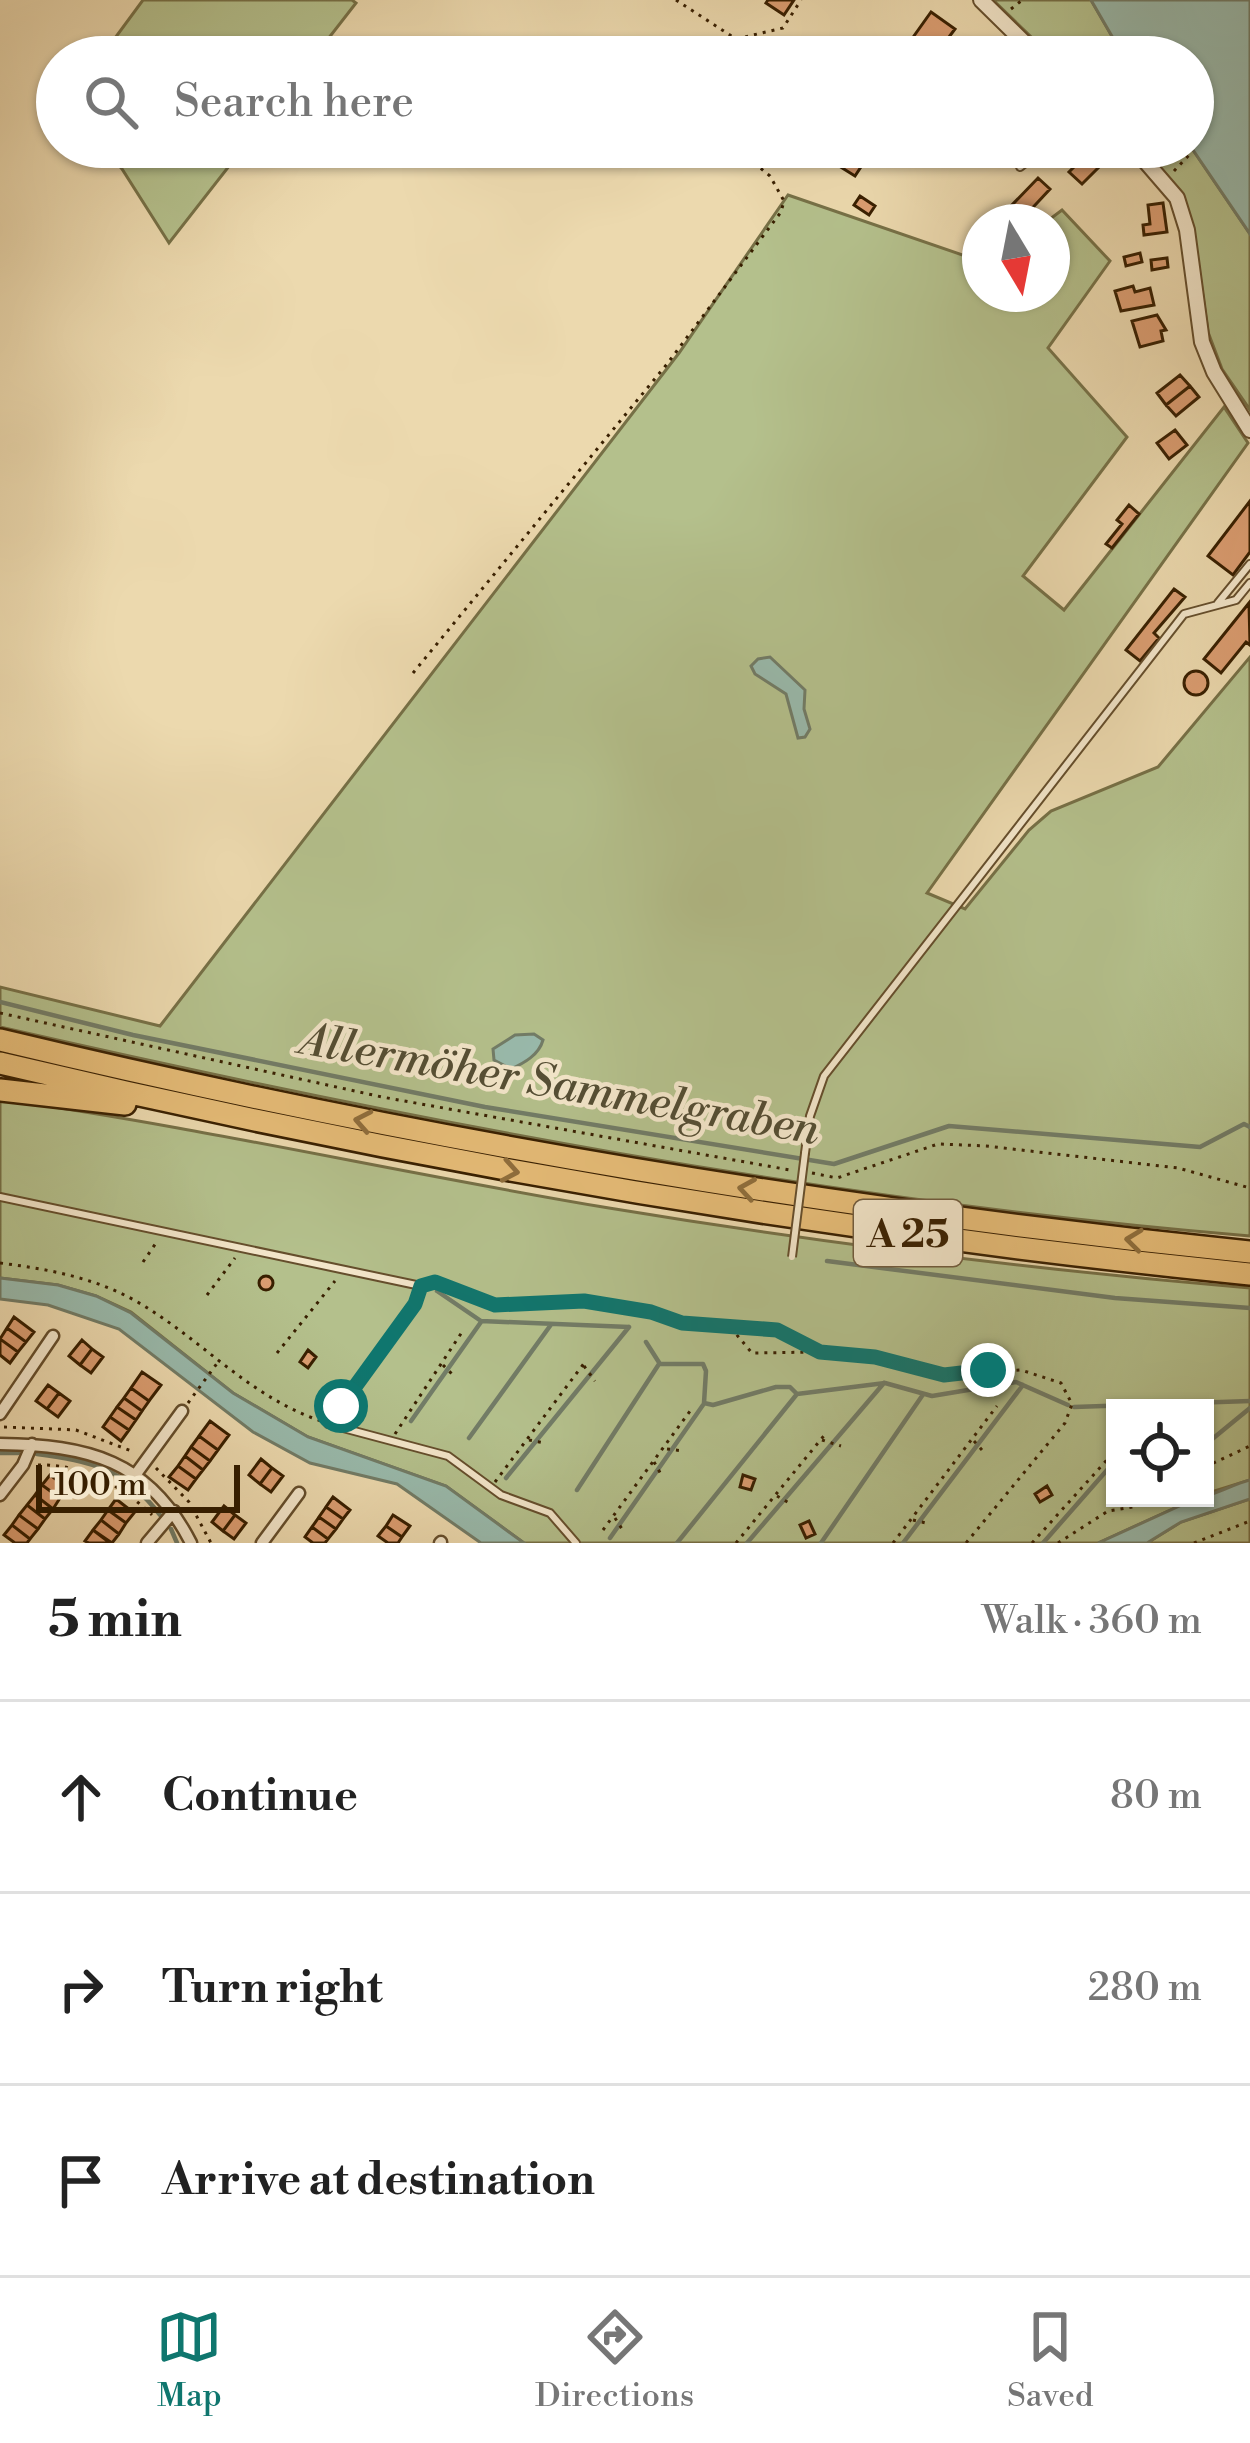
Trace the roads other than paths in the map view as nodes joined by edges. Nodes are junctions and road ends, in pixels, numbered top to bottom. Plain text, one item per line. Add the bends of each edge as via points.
1 (980, 0) edge
2 (1017, 36) edge
3 (1153, 168) edge
4 (1250, 430) edge
5 (1250, 564) edge
6 (1250, 583) edge
7 (1217, 605) junction
8 (0, 1040) edge
9 (0, 1064) edge
10 (0, 1090) edge
11 (190, 1108) junction
12 (0, 1197) edge
13 (1250, 1252) edge
14 (792, 1257) dead end
15 (1250, 1274) edge
16 (53, 1336) dead end
17 (182, 1411) dead end
18 (0, 1414) edge
19 (0, 1444) edge
20 (32, 1444) junction
21 (136, 1474) junction
22 (299, 1493) dead end
23 (0, 1495) edge
24 (173, 1511) junction
25 (147, 1543) edge
26 (191, 1543) edge
27 (262, 1543) edge
28 (576, 1543) edge

1 - 2 street
3 - 4 street via 1177,198 1187,230 1202,342
5 - 7 lane
6 - 7 lane via 1236,600
7 - 14 lane, bridge via 1184,614 824,1076 810,1116
13 -> 8 highway, A 25 via 658,1175 277,1104
9 - 11 highway, A 25
10 - 11 highway
11 -> 15 highway, A 25 via 743,1211
12 - 28 lane via 421,1286 328,1424 448,1456 491,1488 550,1513
16 - 18 street
17 - 21 street
19 - 20 street
20 - 21 street via 91,1453
20 - 23 street
21 - 24 street
22 - 27 street
24 - 25 street
24 - 26 street

